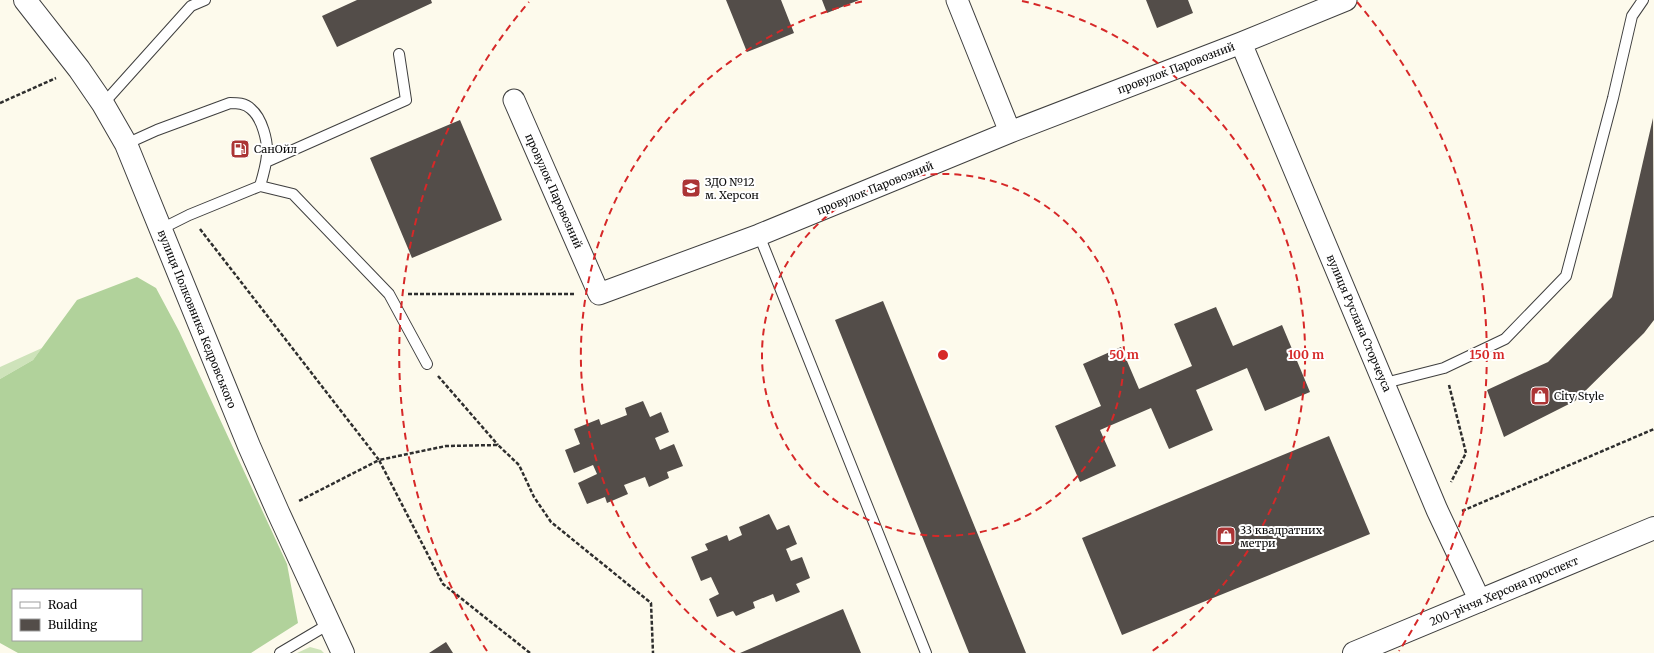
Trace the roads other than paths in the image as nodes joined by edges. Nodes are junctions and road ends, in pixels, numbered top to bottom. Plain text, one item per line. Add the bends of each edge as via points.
1 (25, 0) edge
2 (205, 0) edge
3 (957, 0) edge
4 (1346, 0) edge
5 (1643, 0) edge
6 (1241, 43) junction
7 (399, 54) dead end
8 (514, 100) dead end
9 (103, 104) junction
10 (1010, 132) junction
11 (126, 144) junction
12 (266, 162) junction
13 (260, 186) junction
14 (161, 229) junction
15 (759, 235) junction
16 (427, 364) road end
17 (1385, 383) junction
18 (1654, 528) edge
19 (1480, 601) junction
20 (330, 624) junction
21 (280, 653) edge
22 (343, 653) edge
23 (926, 653) edge
24 (1354, 653) edge

1 - 9 street, вулиця Полковника Кедровського
2 - 9 lane via 191,6
3 - 10 street
4 - 6 street, провулок Паровозний
5 - 17 lane via 1632,16 1566,276 1504,339 1444,368
6 - 10 street, провулок Паровозний
6 - 17 street, вулиця Руслана Сторчеуса
7 - 12 lane via 406,100
8 - 15 street, провулок Паровозний via 599,294
9 - 11 street, вулиця Полковника Кедровського
10 - 15 street, провулок Паровозний
11 - 12 lane via 230,103 241,103 251,109 260,121 266,142
11 - 14 street, вулиця Полковника Кедровського
12 - 13 lane
13 - 14 lane
13 - 16 lane via 293,194 390,294
14 - 20 street, вулиця Полковника Кедровського via 249,446
15 - 23 lane
17 - 19 street, вулиця Руслана Сторчеуса via 1439,515
18 - 19 street, 200-річчя Херсона проспект
19 - 24 street, 200-річчя Херсона проспект
20 - 21 lane
20 - 22 street, вулиця Полковника Кедровського

